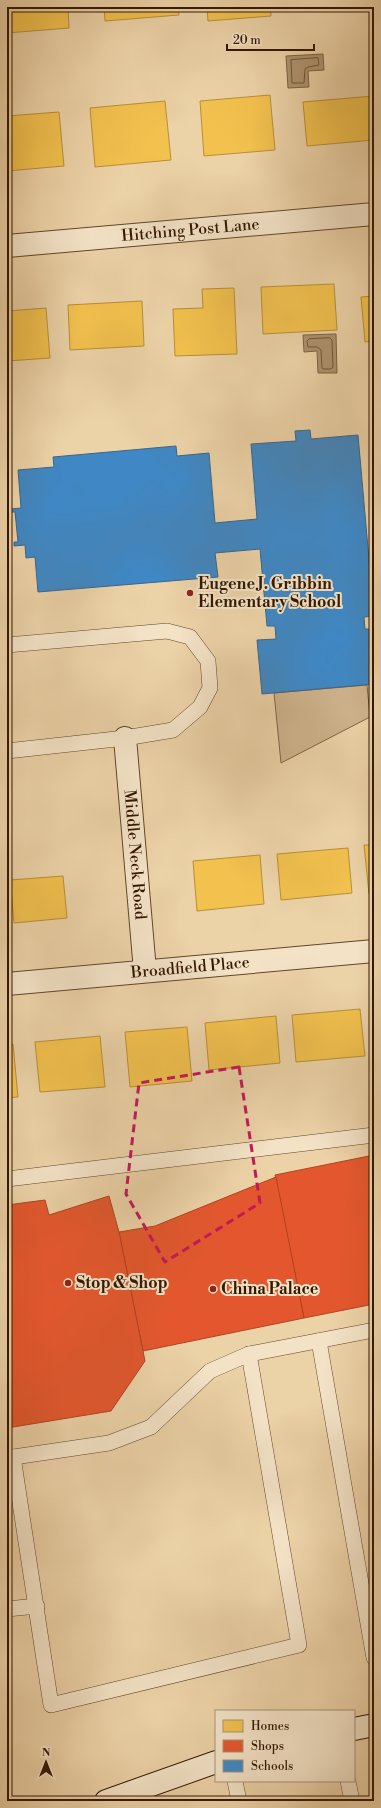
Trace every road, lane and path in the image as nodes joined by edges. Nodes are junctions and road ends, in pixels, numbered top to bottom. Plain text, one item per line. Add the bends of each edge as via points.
1 (374, 214) edge
2 (7, 246) edge
3 (7, 645) edge
4 (126, 738) junction
5 (7, 751) edge
6 (374, 951) edge
7 (145, 971) junction
8 (7, 984) edge
9 (374, 1135) edge
10 (7, 1178) edge
11 (374, 1330) edge
12 (319, 1341) junction
13 (249, 1354) junction
14 (10, 1458) edge
15 (37, 1606) junction
16 (7, 1609) edge
17 (374, 1658) edge
18 (374, 1725) edge
19 (355, 1729) edge
20 (215, 1762) edge
21 (235, 1782) edge
22 (348, 1782) edge
23 (106, 1801) edge
24 (239, 1801) edge
25 (352, 1801) edge

1 - 2 street, Hitching Post Lane
3 - 4 lane via 167,631 190,637 208,661 210,688 200,707 173,730
4 - 5 lane
4 - 7 street, Middle Neck Road
6 - 7 street, Broadfield Place
7 - 8 street, Broadfield Place
9 - 10 lane
11 - 12 lane
12 - 13 lane
12 - 17 lane
13 - 14 lane via 210,1371 152,1427 109,1443
13 - 15 lane via 299,1645 51,1705
14 - 15 lane
15 - 16 lane
18 - 19 street
20 - 23 street
21 - 24 lane
22 - 25 lane

